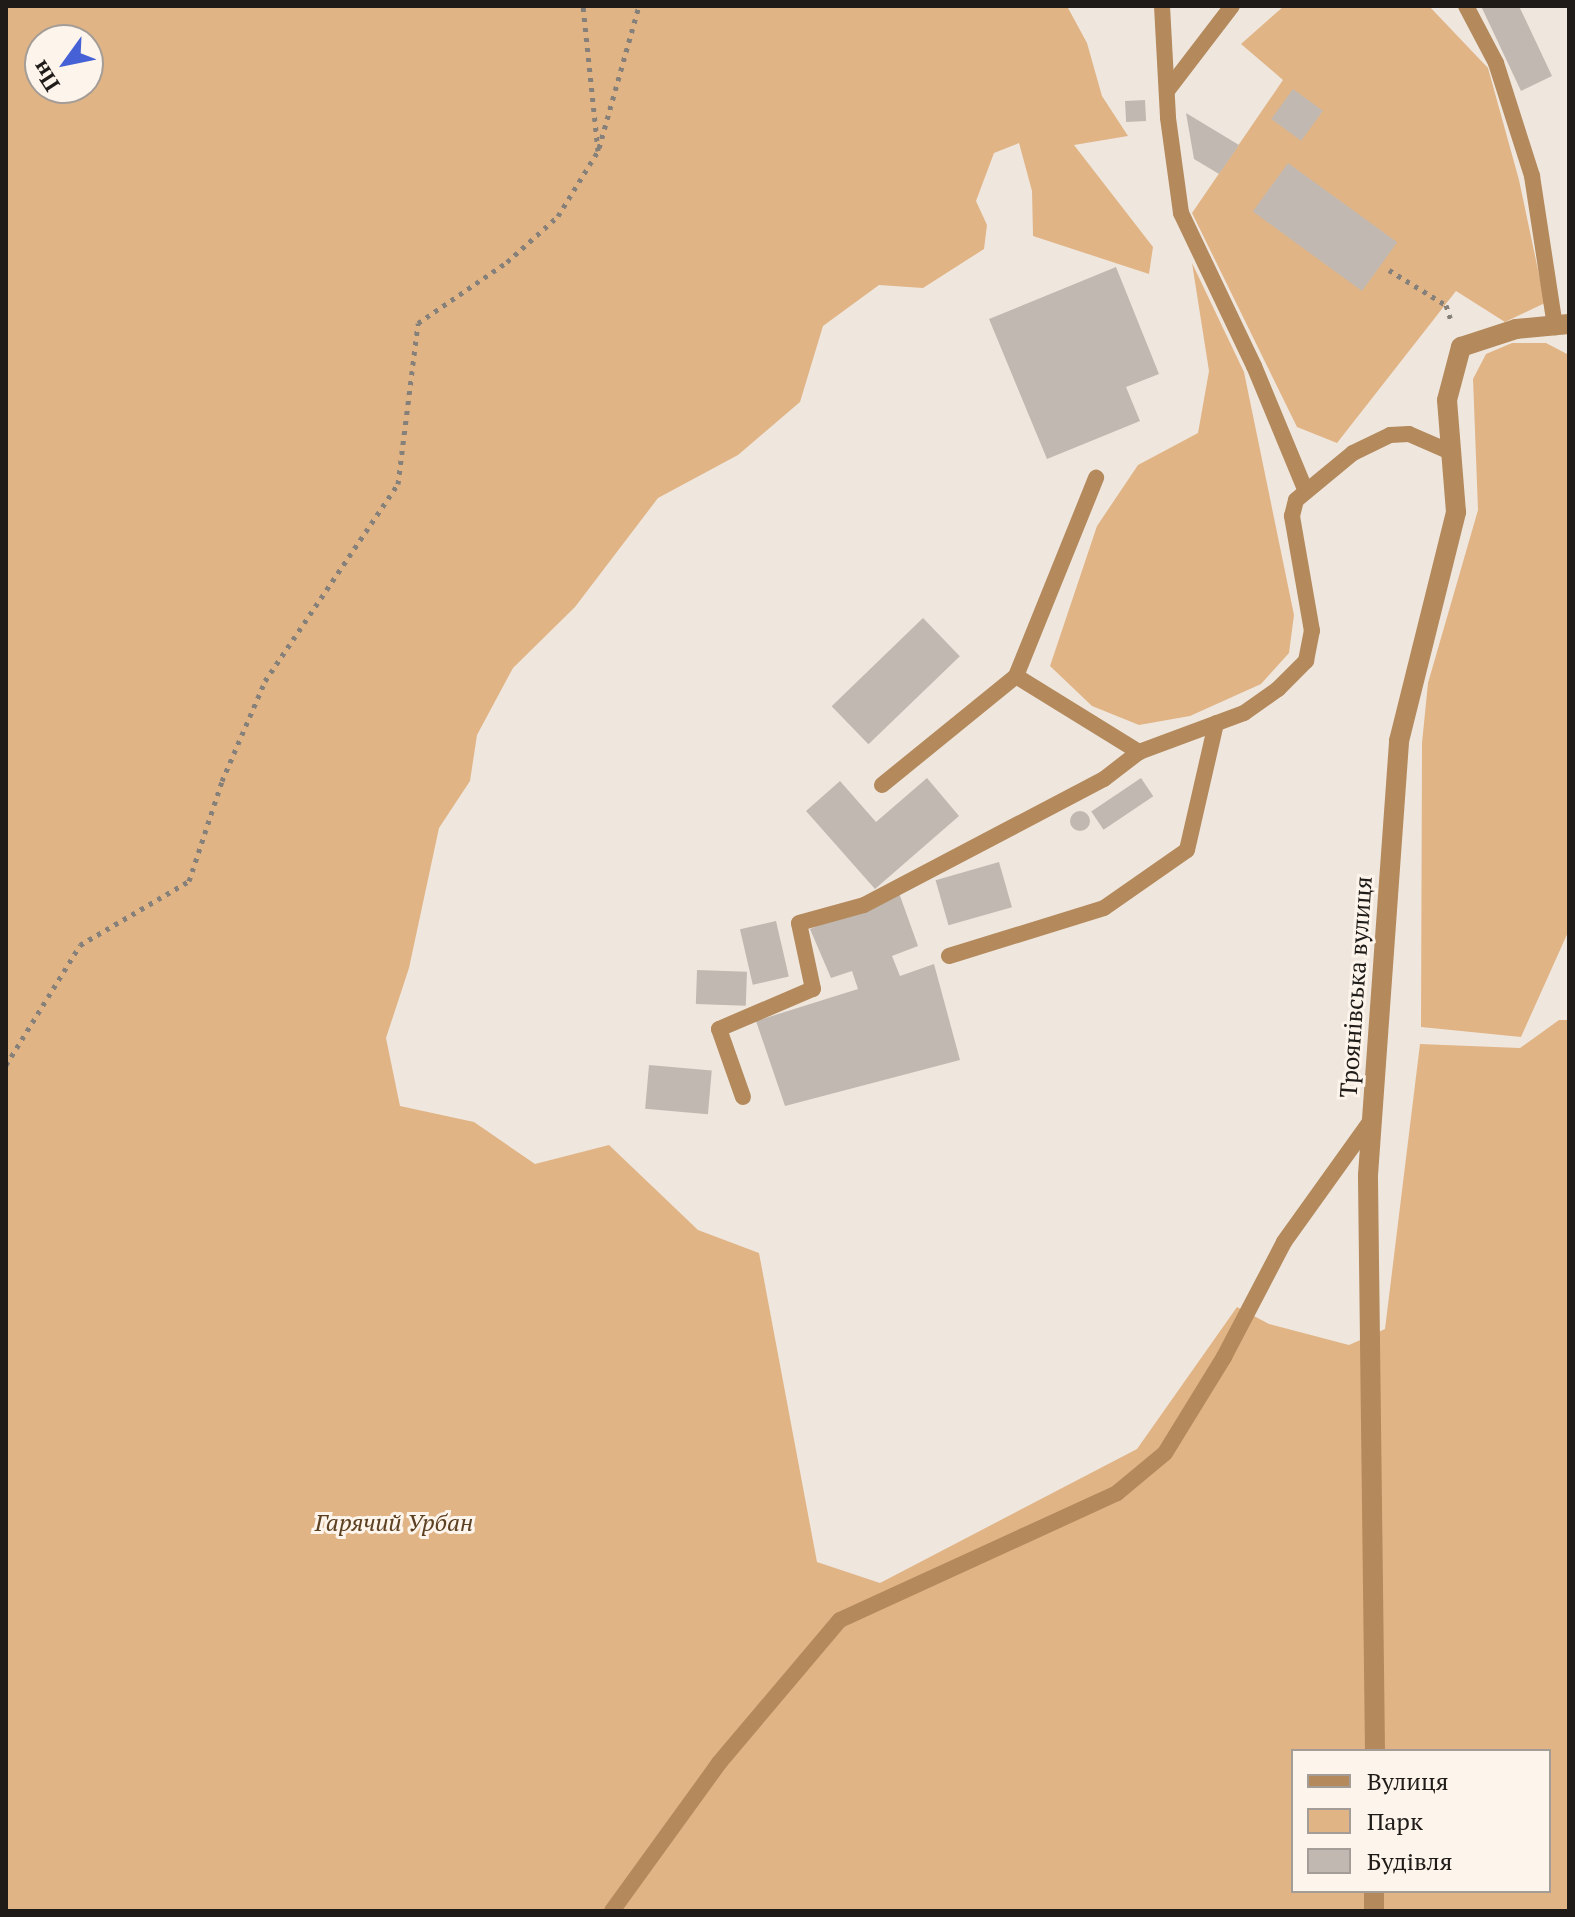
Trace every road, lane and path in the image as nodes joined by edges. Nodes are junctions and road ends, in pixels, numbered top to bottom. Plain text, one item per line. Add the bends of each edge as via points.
1 (583, 6) edge
2 (639, 6) edge
3 (1162, 6) edge
4 (1232, 6) edge
5 (1466, 6) edge
6 (1167, 91) junction
7 (598, 151) junction
8 (1389, 270) dead end
9 (1562, 326) edge
10 (1461, 347) junction
11 (1453, 453) junction
12 (1096, 478) dead end
13 (1305, 489) junction
14 (1016, 676) junction
15 (1216, 723) junction
16 (1139, 752) junction
17 (882, 785) dead end
18 (949, 956) dead end
19 (6, 1065) edge
20 (743, 1097) dead end
21 (1373, 1118) junction
22 (1375, 1749) edge
23 (612, 1911) edge

1 - 7 path
2 - 7 path
3 - 6 lane
4 - 6 lane
5 - 9 lane via 1496,63 1532,176
6 - 13 lane via 1181,213
7 - 19 path via 558,216 507,262 418,323 398,484 265,681 222,781 189,881 80,945
8 - 10 path via 1446,305
9 - 10 street via 1516,329
10 - 11 street, Троянівська вулиця via 1447,400
11 - 13 lane via 1409,434 1390,435 1353,453
11 - 21 street, Троянівська вулиця via 1456,512 1399,741
12 - 14 lane
13 - 15 lane via 1292,516 1312,631 1306,661 1244,713
14 - 16 lane
14 - 17 lane
15 - 16 lane
15 - 18 lane via 1187,850 1104,908
16 - 20 lane via 1104,779 864,905 799,923 813,989 719,1029
21 - 22 street, Троянівська вулиця via 1368,1175
21 - 23 lane via 1284,1242 1224,1357 1165,1453 1117,1493 840,1620 719,1763

